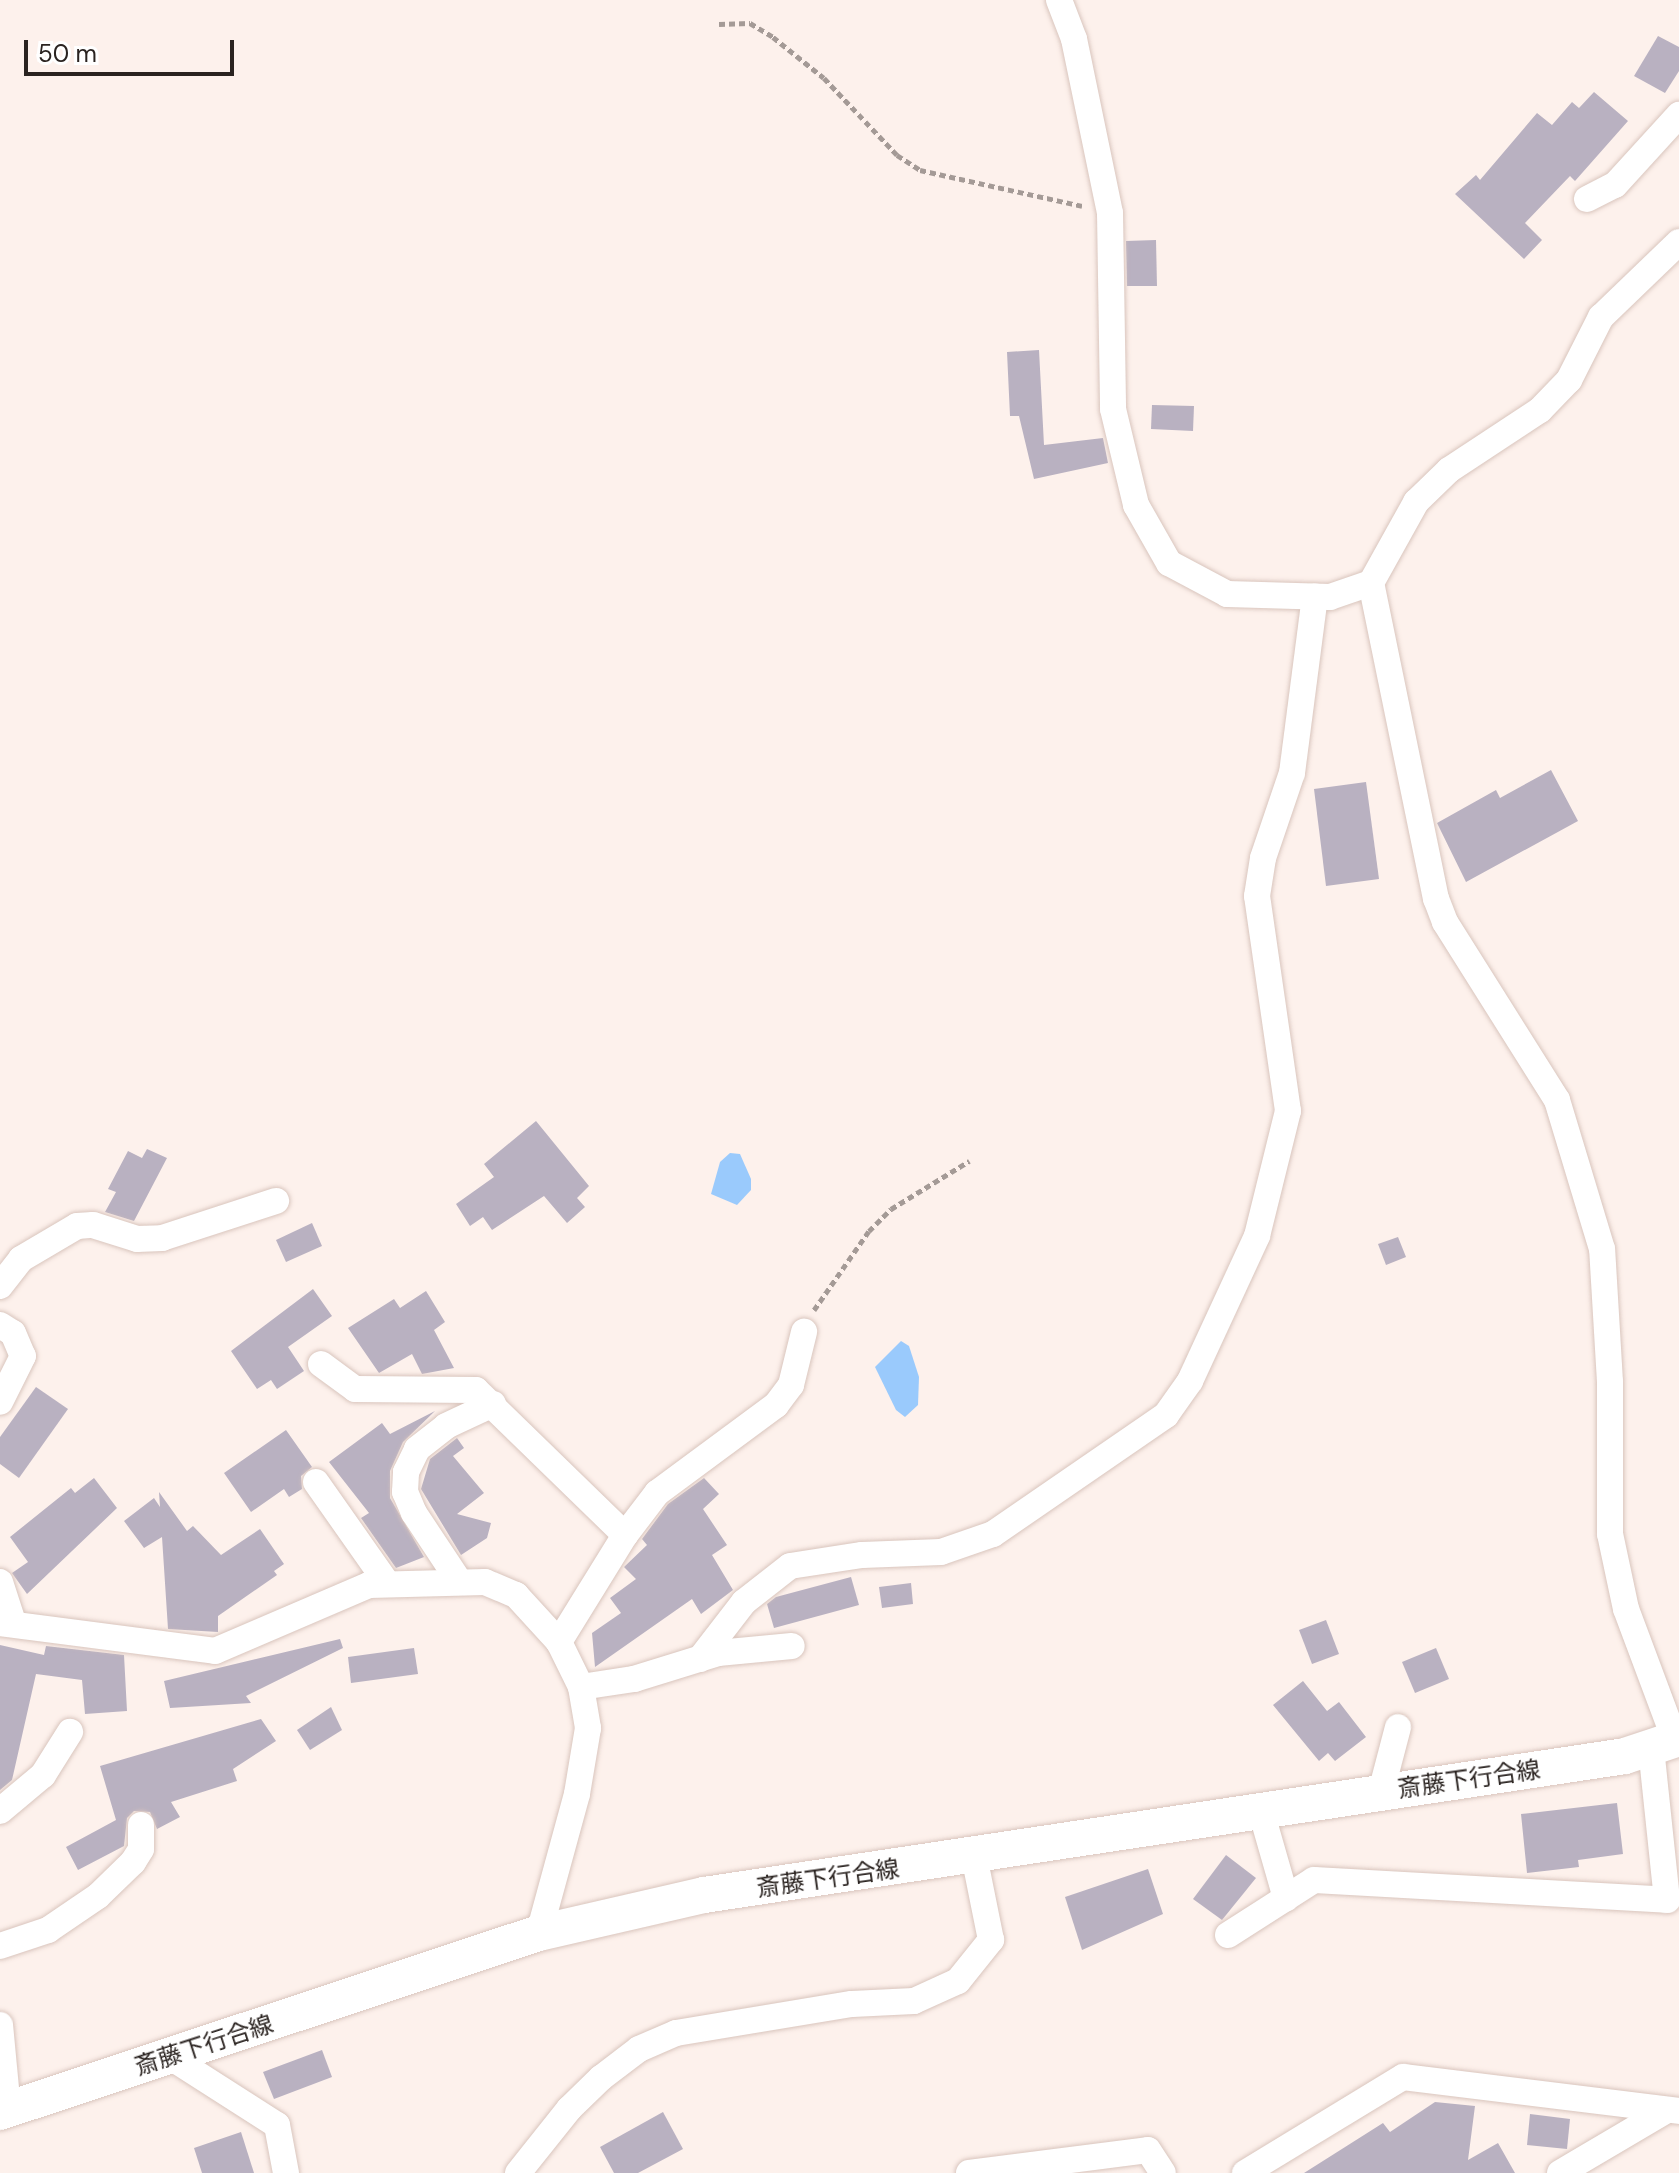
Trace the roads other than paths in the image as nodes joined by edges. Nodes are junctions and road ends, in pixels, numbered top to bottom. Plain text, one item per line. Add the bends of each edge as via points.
1 (1059, 0) edge
2 (1679, 115) edge
3 (1587, 199) dead end
4 (1679, 242) edge
5 (1371, 583) junction
6 (1315, 596) junction
7 (276, 1201) dead end
8 (0, 1286) edge
9 (0, 1325) edge
10 (804, 1332) road end
11 (321, 1364) dead end
12 (0, 1402) edge
13 (493, 1404) junction
14 (316, 1482) dead end
15 (625, 1535) junction
16 (459, 1581) junction
17 (0, 1582) edge
18 (387, 1583) junction
19 (7, 1623) edge
20 (559, 1642) junction
21 (792, 1646) dead end
22 (700, 1659) junction
23 (581, 1687) junction
24 (1398, 1727) dead end
25 (70, 1732) dead end
26 (1669, 1742) edge
27 (1381, 1792) junction
28 (0, 1811) edge
29 (1261, 1811) junction
30 (141, 1825) dead end
31 (974, 1856) junction
32 (1286, 1898) junction
33 (539, 1933) junction
34 (1228, 1935) dead end
35 (0, 1946) edge
36 (0, 2025) edge
37 (169, 2056) junction
38 (4, 2110) edge
39 (1673, 2111) edge
40 (286, 2173) edge
41 (518, 2173) edge
42 (969, 2173) edge
43 (1163, 2173) edge
44 (1245, 2173) edge
45 (1560, 2173) edge

1 - 6 street via 1074,39 1110,213 1113,409 1136,505 1169,563 1201,584 1227,594
2 - 3 street via 1615,185
4 - 5 street via 1601,317 1569,380 1540,410 1449,470 1416,502
5 - 6 street via 1330,597
5 - 26 street via 1440,911 1557,1100 1602,1249 1610,1382 1610,1534 1626,1609
6 - 22 street via 1292,773 1263,858 1257,896 1288,1111 1257,1236 1190,1381 1166,1415 993,1534 941,1552 862,1555 790,1566 744,1602
7 - 8 street via 162,1238 137,1239 93,1225 77,1226 21,1259
9 - 12 street via 13,1333 23,1356
10 - 15 street via 791,1385 776,1405 657,1493
11 - 13 street via 355,1389 476,1390
13 - 15 street
13 - 16 street via 446,1426 417,1449 406,1472 405,1492 414,1513
14 - 18 street
15 - 20 street
16 - 18 street
16 - 20 street via 485,1582 516,1595
17 - 19 street
18 - 19 street via 313,1605 215,1651
20 - 23 street
21 - 22 street
22 - 23 street via 634,1679
23 - 33 street via 588,1728 577,1794
24 - 27 street
25 - 28 street via 43,1775
26 - 27 main road, 斎藤下行合線
26 - 32 street via 1667,1900 1314,1880
27 - 29 main road, 斎藤下行合線
29 - 31 main road, 斎藤下行合線
29 - 32 street
30 - 35 street via 141,1849 98,1896 48,1930
31 - 33 main road, 斎藤下行合線 via 704,1895
31 - 41 street via 991,1940 958,1981 914,2001 852,2004 676,2033 639,2049 569,2109
32 - 34 street
33 - 37 main road, 斎藤下行合線
36 - 38 street
37 - 38 main road, 斎藤下行合線
37 - 40 street via 277,2125
39 - 44 street via 1403,2077
39 - 45 street
42 - 43 street via 1148,2150

